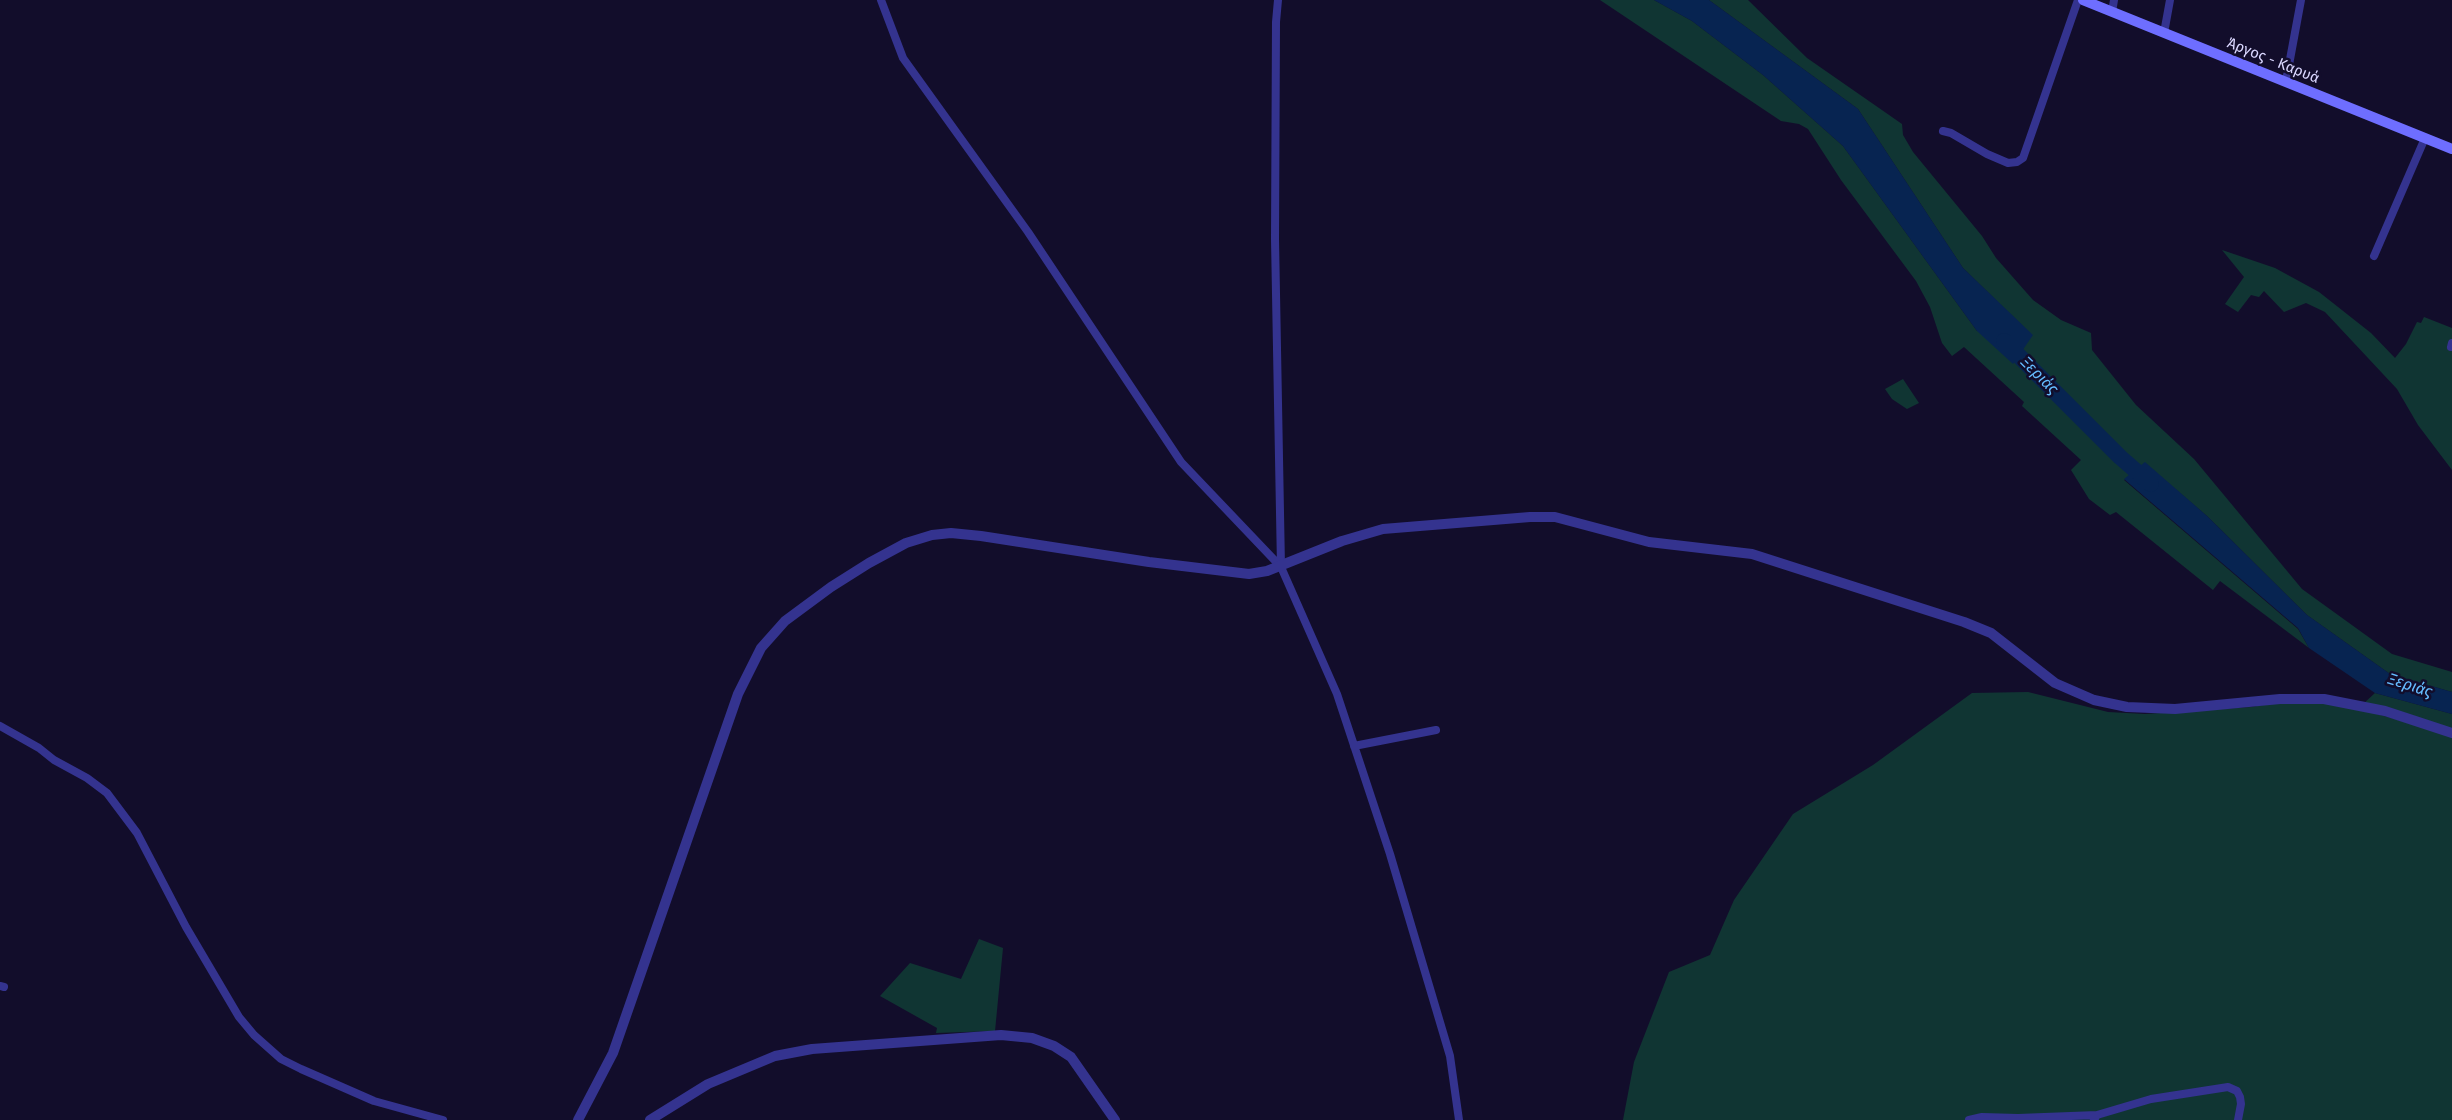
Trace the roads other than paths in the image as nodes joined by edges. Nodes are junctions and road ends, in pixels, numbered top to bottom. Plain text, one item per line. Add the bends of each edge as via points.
1 (880, 0) edge
2 (1278, 0) edge
3 (2078, 0) edge
4 (2083, 0) edge
5 (2114, 0) edge
6 (2170, 0) edge
7 (2301, 0) edge
8 (2112, 12) junction
9 (2164, 33) junction
10 (2286, 81) junction
11 (1943, 132) dead end
12 (2425, 138) junction
13 (2452, 149) edge
14 (2374, 256) dead end
15 (1281, 567) junction
16 (0, 726) edge
17 (1436, 730) dead end
18 (2452, 733) edge
19 (1354, 746) junction
20 (2096, 1118) edge
21 (443, 1120) edge
22 (578, 1120) edge
23 (650, 1120) edge
24 (1115, 1120) edge
25 (1459, 1120) edge
26 (1969, 1120) edge
27 (2107, 1120) edge
28 (2238, 1120) edge

1 - 15 street via 903,58 1029,232 1181,462
2 - 15 street via 1275,239
3 - 11 street via 2022,158 2008,163
4 - 8 main road, Άργος - Καρυά
5 - 8 street
6 - 9 street
7 - 10 street
8 - 9 main road, Άργος - Καρυά
9 - 10 main road, Άργος - Καρυά
10 - 12 main road, Άργος - Καρυά
12 - 13 main road, Άργος - Καρυά
12 - 14 street
15 - 18 street via 1342,541 1383,529 1554,517 1649,542 1752,554 1972,625 2000,639 2055,683 2094,700 2127,707 2175,709 2324,699 2373,708
15 - 19 street via 1323,659
15 - 22 street via 1256,574 1233,574 981,536 941,534 906,543 796,611 768,639 738,694 613,1053
16 - 21 street via 107,793 137,833 239,1017 263,1043 281,1059 345,1089
17 - 19 street
19 - 25 street via 1441,1021
20 - 26 street
20 - 27 street
20 - 28 street via 2151,1099 2222,1086 2237,1091 2241,1104
23 - 24 street via 708,1084 775,1056 812,1049 1001,1035 1032,1038 1071,1057

